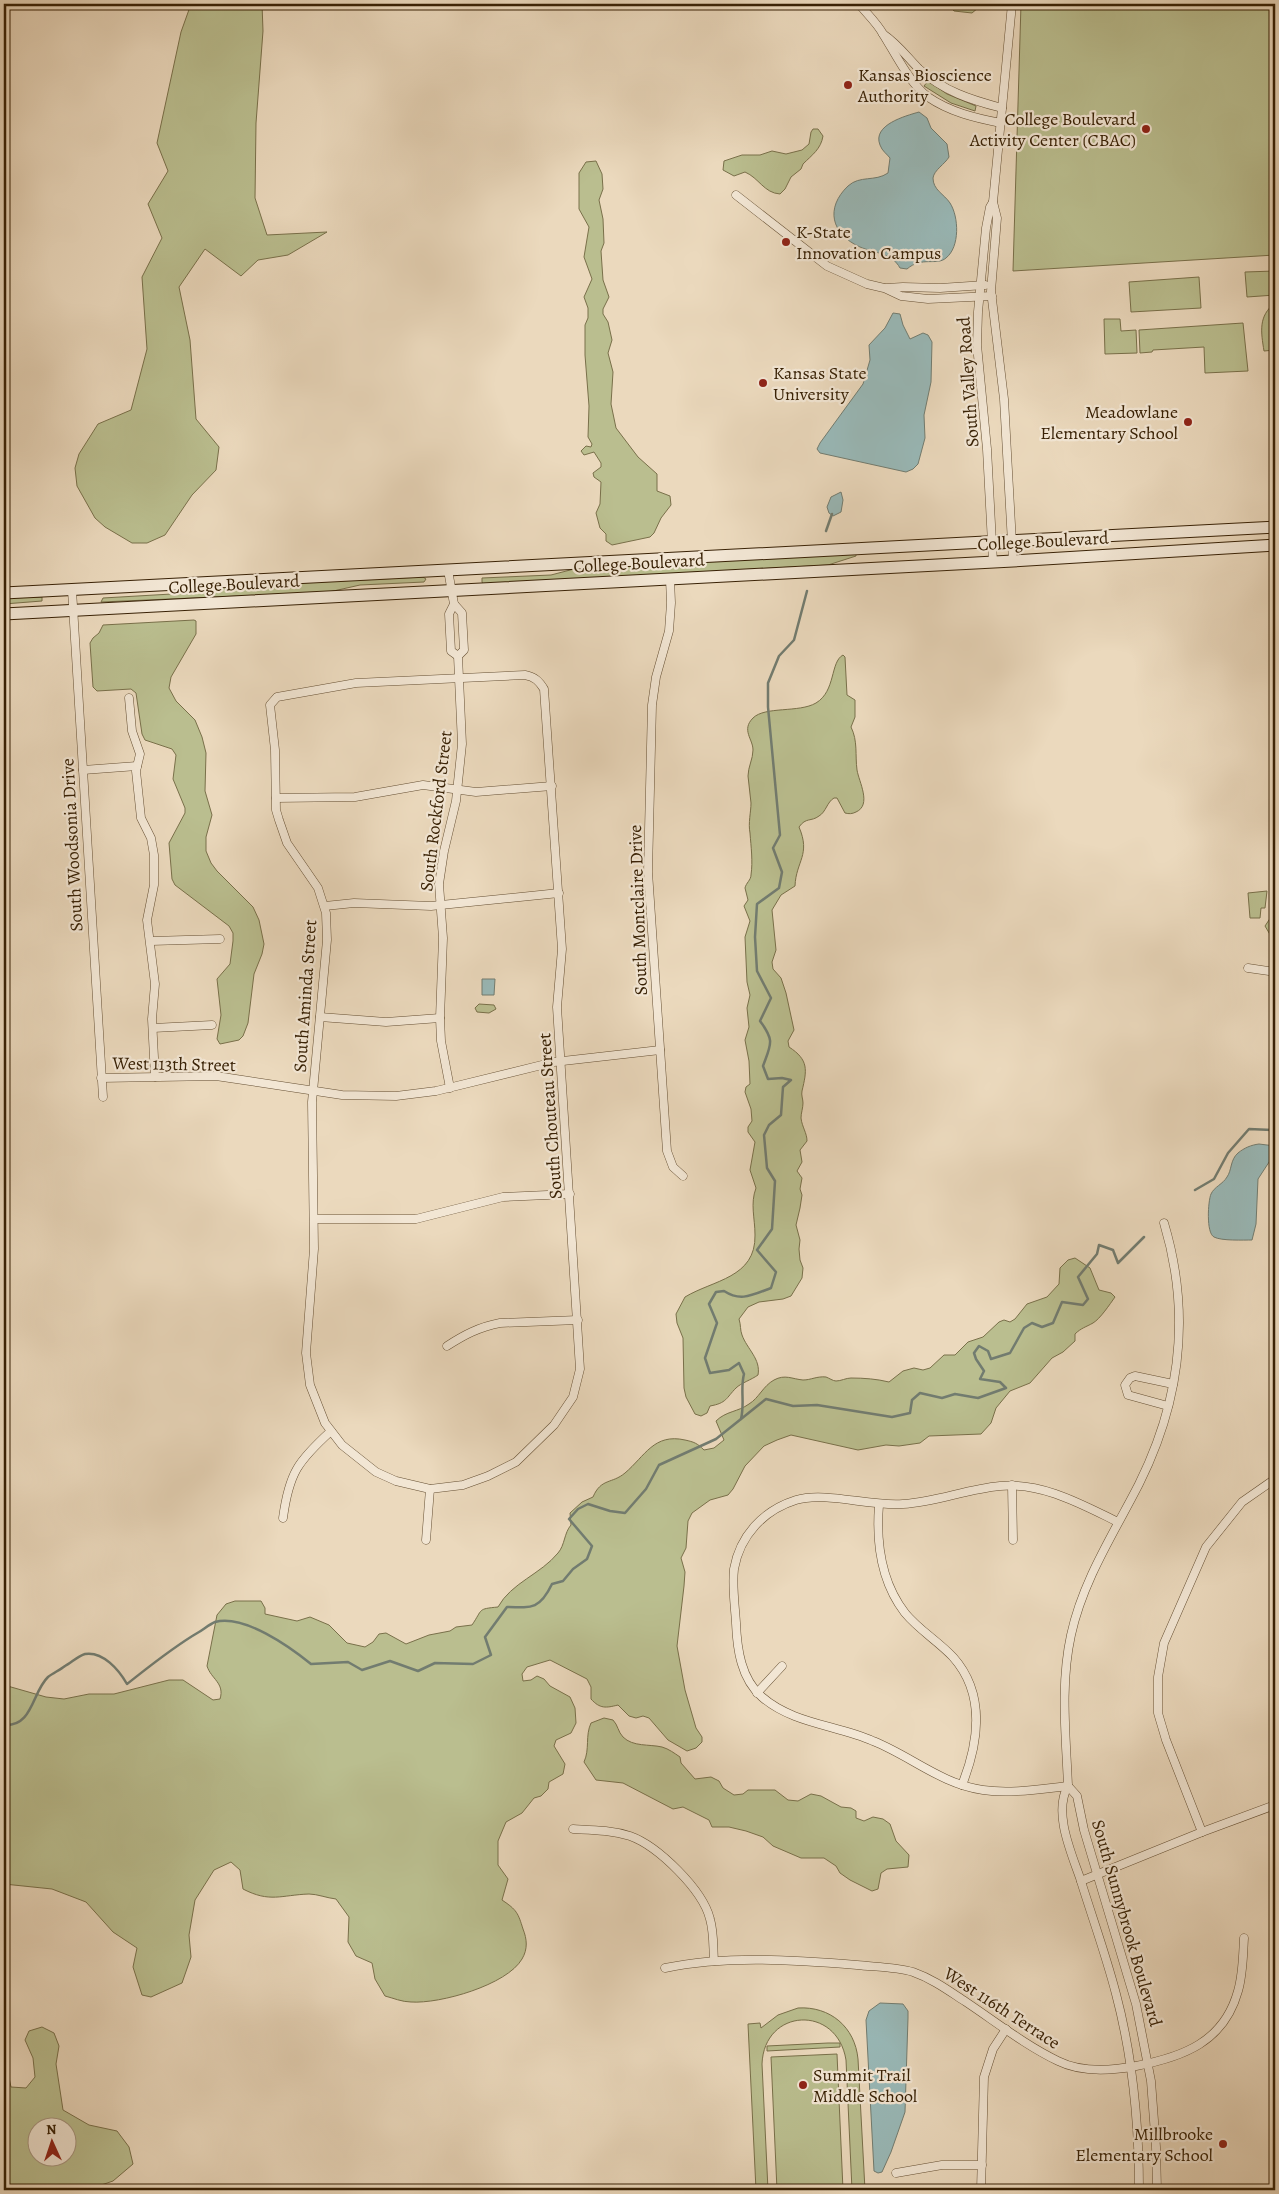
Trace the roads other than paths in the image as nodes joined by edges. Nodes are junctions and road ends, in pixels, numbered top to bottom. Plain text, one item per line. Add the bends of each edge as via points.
1 (859, 4) edge
2 (1012, 4) edge
3 (883, 34) junction
4 (1002, 108) junction
5 (1001, 123) junction
6 (736, 195) dead end
7 (993, 202) junction
8 (980, 285) junction
9 (991, 285) junction
10 (884, 288) junction
11 (979, 296) junction
12 (992, 296) junction
13 (1275, 526) edge
14 (1012, 540) junction
15 (992, 541) junction
16 (1275, 545) edge
17 (1013, 561) junction
18 (993, 562) junction
19 (448, 570) junction
20 (670, 579) junction
21 (72, 590) junction
22 (451, 591) junction
23 (4, 594) edge
24 (454, 604) junction
25 (73, 610) junction
26 (4, 614) edge
27 (458, 656) junction
28 (460, 679) junction
29 (129, 698) dead end
30 (137, 766) junction
31 (82, 770) junction
32 (552, 786) junction
33 (457, 788) junction
34 (276, 798) junction
35 (559, 893) junction
36 (440, 905) junction
37 (325, 906) junction
38 (220, 939) dead end
39 (151, 941) junction
40 (1248, 968) dead end
41 (1275, 972) edge
42 (320, 1017) junction
43 (440, 1018) junction
44 (212, 1025) dead end
45 (153, 1028) junction
46 (660, 1050) junction
47 (560, 1061) junction
48 (155, 1077) junction
49 (101, 1078) junction
50 (450, 1088) junction
51 (313, 1090) junction
52 (103, 1097) dead end
53 (683, 1176) dead end
54 (570, 1194) junction
55 (314, 1219) junction
56 (1164, 1223) dead end
57 (578, 1320) junction
58 (447, 1346) dead end
59 (1173, 1384) junction
60 (1168, 1406) junction
61 (331, 1431) junction
62 (376, 1472) joint
63 (1275, 1480) edge
64 (1012, 1485) junction
65 (430, 1489) junction
66 (879, 1505) junction
67 (283, 1518) dead end
68 (1118, 1522) junction
69 (426, 1540) dead end
70 (1013, 1540) dead end
71 (782, 1666) dead end
72 (757, 1693) junction
73 (962, 1786) junction
74 (1068, 1786) junction
75 (1275, 1805) edge
76 (573, 1828) dead end
77 (1202, 1832) junction
78 (1098, 1875) junction
79 (1080, 1881) junction
80 (1244, 1938) dead end
81 (714, 1961) junction
82 (665, 1968) dead end
83 (1006, 2029) junction
84 (1148, 2064) junction
85 (1130, 2067) junction
86 (982, 2165) junction
87 (896, 2173) dead end
88 (982, 2190) edge
89 (1139, 2190) edge
90 (1157, 2190) edge

1 - 3 street
2 - 4 street, South Valley Road
3 - 4 street via 942,87
3 - 5 street via 890,49 926,96 944,107
4 - 5 street, South Valley Road
5 - 7 street, South Valley Road
6 - 10 street via 827,266 866,284
7 - 8 street, South Valley Road via 986,228
7 - 9 street, South Valley Road via 997,218
8 - 9 street
8 - 10 street
8 - 11 street, South Valley Road
9 - 12 street, South Valley Road
10 - 11 street via 901,296 928,299
11 - 12 street
11 - 15 street, South Valley Road via 977,344
12 - 14 street, South Valley Road via 1004,399
13 - 14 main road, College Boulevard
14 - 15 main road, College Boulevard
14 - 17 street, South Valley Road
15 - 18 street, South Valley Road
15 - 19 main road, College Boulevard
16 - 17 main road, College Boulevard
17 - 18 main road, College Boulevard
18 - 20 main road, College Boulevard
19 - 21 main road, College Boulevard
19 - 22 street, South Rockford Street
20 - 22 main road, College Boulevard
20 - 46 street, South Montclaire Drive via 669,631 652,705 648,872
21 - 23 main road, College Boulevard
21 - 25 street, South Woodsonia Drive
22 - 24 street, South Rockford Street
22 - 25 main road, College Boulevard
24 - 27 street, South Rockford Street via 448,614 451,651
24 - 27 street, South Rockford Street via 462,613 464,650
25 - 26 main road, College Boulevard
25 - 31 street, South Woodsonia Drive
27 - 28 street, South Rockford Street
28 - 32 street, South Chouteau Street via 525,674 540,682 544,689
28 - 33 street, South Rockford Street via 462,744
28 - 34 street, South Aminda Street via 356,683 272,700 269,710 275,750
29 - 30 street via 132,731 140,754
30 - 31 street
30 - 39 street via 141,818 151,838 154,855 154,885 147,920
31 - 49 street, South Woodsonia Drive
32 - 33 street via 476,792
32 - 35 street, South Chouteau Street
33 - 34 street via 423,785 355,797
33 - 36 street, South Rockford Street via 442,862
34 - 37 street, South Aminda Street via 278,820 287,843 318,888
35 - 36 street
35 - 47 street, South Chouteau Street via 562,950 558,1007
36 - 37 street via 354,903
36 - 43 street, South Rockford Street via 443,938
37 - 42 street, South Aminda Street via 327,940
38 - 39 street
39 - 45 street via 155,984
40 - 41 street
42 - 43 street via 386,1022
42 - 51 street, South Aminda Street
43 - 50 street, South Rockford Street
44 - 45 street
45 - 48 street
46 - 47 street, West 113th Street
46 - 53 street, South Montclaire Drive via 667,1151 673,1167
47 - 50 street, West 113th Street
47 - 54 street, South Chouteau Street
48 - 49 street, West 113th Street
48 - 51 street, West 113th Street via 216,1076
49 - 52 street, South Woodsonia Drive
50 - 51 street, West 113th Street via 396,1096
51 - 55 street, South Aminda Street
54 - 55 street via 503,1197 416,1219
54 - 57 street, South Chouteau Street
55 - 61 street, South Aminda Street via 306,1353 310,1385
56 - 59 street, South Sunnybrook Boulevard via 1171,1246 1180,1310
57 - 58 street via 500,1323 471,1331
57 - 65 street, South Chouteau Street via 580,1368 573,1396 554,1425 516,1462 463,1485
59 - 60 street, South Sunnybrook Boulevard
59 - 60 street via 1135,1376 1125,1386 1128,1395
60 - 68 street, South Sunnybrook Boulevard via 1155,1449
61 - 62 street, South Aminda Street via 342,1445
61 - 67 street via 305,1455 291,1478
62 - 65 street, South Chouteau Street via 396,1481
63 - 77 street via 1242,1502 1206,1546 1164,1643 1158,1676 1158,1713
64 - 66 street via 983,1488 928,1502
64 - 68 street via 1063,1496
64 - 70 street
65 - 69 street
66 - 72 street via 825,1498 799,1499 768,1512 754,1525 738,1555 734,1590 740,1660
66 - 73 street via 880,1553 896,1598 904,1613 953,1657 967,1677 975,1699 977,1734
68 - 74 street, South Sunnybrook Boulevard via 1087,1584 1071,1635 1064,1686
71 - 72 street
72 - 73 street via 793,1716 873,1741 934,1775
73 - 74 street via 1004,1792
74 - 78 street, South Sunnybrook Boulevard via 1077,1796
74 - 79 street, South Sunnybrook Boulevard via 1062,1796 1063,1816
75 - 77 street
76 - 81 street via 619,1833 641,1841 657,1853 694,1889 706,1906
77 - 78 street
78 - 79 street
78 - 84 street, South Sunnybrook Boulevard via 1136,2004
79 - 85 street, South Sunnybrook Boulevard via 1116,1993
80 - 84 street, West 116th Terrace via 1239,1990 1224,2021 1190,2051
81 - 82 street, West 116th Terrace
81 - 83 street, West 116th Terrace via 842,1964 911,1972 939,1984
83 - 85 street, West 116th Terrace via 1060,2062 1077,2068
83 - 86 street via 993,2049 984,2077
84 - 85 street, West 116th Terrace
84 - 90 street, South Sunnybrook Boulevard via 1154,2110
85 - 89 street, South Sunnybrook Boulevard via 1138,2128
86 - 87 street via 942,2165
86 - 88 street

